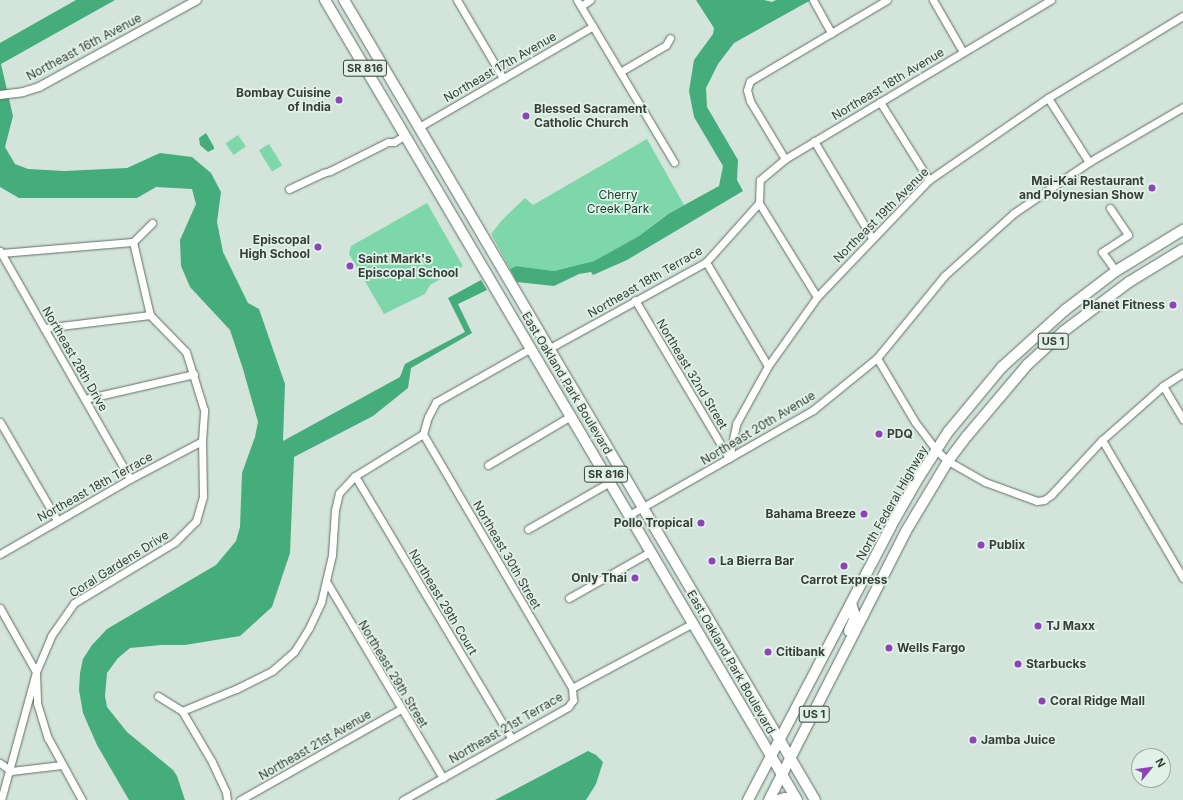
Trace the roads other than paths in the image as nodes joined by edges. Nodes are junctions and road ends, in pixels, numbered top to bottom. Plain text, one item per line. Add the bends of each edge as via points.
1 (197, 0) edge
2 (325, 0) edge
3 (344, 0) edge
4 (457, 0) edge
5 (590, 0) edge
6 (887, 0) edge
7 (933, 0) edge
8 (1051, 0) edge
9 (814, 2) edge
10 (579, 3) edge
11 (1183, 16) edge
12 (593, 26) junction
13 (831, 33) junction
14 (670, 38) dead end
15 (963, 52) junction
16 (620, 72) junction
17 (503, 78) junction
18 (0, 95) edge
19 (1048, 98) junction
20 (880, 102) junction
21 (1183, 106) edge
22 (397, 121) junction
23 (419, 127) junction
24 (405, 136) junction
25 (427, 141) junction
26 (814, 141) junction
27 (785, 159) junction
28 (674, 162) dead end
29 (1089, 162) junction
30 (929, 180) junction
31 (289, 189) dead end
32 (759, 203) junction
33 (1110, 208) dead end
34 (152, 223) dead end
35 (1183, 230) edge
36 (872, 238) junction
37 (133, 242) junction
38 (1183, 249) edge
39 (1, 252) edge
40 (706, 262) junction
41 (1116, 271) junction
42 (517, 295) junction
43 (500, 296) junction
44 (817, 297) junction
45 (1106, 298) junction
46 (635, 300) junction
47 (150, 315) junction
48 (44, 328) junction
49 (531, 348) junction
50 (548, 350) junction
51 (877, 358) junction
52 (768, 366) junction
53 (1183, 373) edge
54 (194, 374) junction
55 (1163, 386) junction
56 (85, 399) junction
57 (571, 416) junction
58 (1183, 419) edge
59 (0, 422) edge
60 (423, 434) junction
61 (1102, 440) junction
62 (202, 441) junction
63 (936, 450) junction
64 (729, 458) junction
65 (948, 460) junction
66 (488, 466) dead end
67 (355, 476) junction
68 (130, 479) junction
69 (610, 482) junction
70 (643, 508) junction
71 (629, 515) junction
72 (57, 520) junction
73 (528, 529) dead end
74 (650, 552) junction
75 (0, 554) edge
76 (1183, 578) edge
77 (326, 582) junction
78 (860, 584) junction
79 (569, 598) dead end
80 (851, 603) junction
81 (0, 608) edge
82 (865, 612) junction
83 (695, 627) junction
84 (717, 633) junction
85 (845, 652) junction
86 (36, 672) junction
87 (572, 688) junction
88 (158, 696) dead end
89 (401, 709) junction
90 (182, 711) junction
91 (511, 738) junction
92 (779, 739) junction
93 (771, 757) junction
94 (790, 759) junction
95 (0, 763) edge
96 (62, 765) junction
97 (11, 771) junction
98 (782, 775) junction
99 (443, 778) junction
100 (1, 800) edge
101 (82, 800) edge
102 (227, 800) edge
103 (240, 800) edge
104 (403, 800) edge
105 (748, 800) edge
106 (769, 800) edge
107 (778, 800) edge
108 (797, 800) edge
109 (815, 800) edge

1 - 18 street, Northeast 16th Avenue via 44,85
2 - 22 main road, East Oakland Park Boulevard / SR 816
3 - 23 main road, East Oakland Park Boulevard / SR 816
4 - 17 street
5 - 10 street
6 - 13 street
7 - 15 street
8 - 15 street, Northeast 18th Avenue
9 - 13 street
10 - 12 street
11 - 19 street, Northeast 19th Avenue
12 - 16 street
12 - 17 street, Northeast 17th Avenue
13 - 27 street via 750,80 747,90 750,101
14 - 16 street via 666,45
15 - 20 street, Northeast 18th Avenue
16 - 28 street
17 - 23 street, Northeast 17th Avenue
19 - 29 street
19 - 30 street, Northeast 19th Avenue
20 - 26 street, Northeast 18th Avenue
20 - 30 street
21 - 29 street, Northeast 20th Avenue
22 - 23 main road via 411,128
22 - 24 main road, East Oakland Park Boulevard / SR 816
23 - 25 main road, East Oakland Park Boulevard / SR 816
24 - 25 main road via 412,134
24 - 31 street
24 - 43 main road, East Oakland Park Boulevard / SR 816
25 - 42 main road, East Oakland Park Boulevard / SR 816
26 - 27 street, Northeast 18th Avenue
26 - 36 street
27 - 32 street, Northeast 18th Avenue via 760,180
29 - 51 street, Northeast 20th Avenue via 1014,213 971,250 944,276
30 - 36 street, Northeast 19th Avenue
32 - 40 street, Northeast 18th Terrace
32 - 44 street
33 - 41 street via 1128,235 1102,252
34 - 37 street
35 - 41 main road, North Federal Highway / US 1
36 - 44 street, Northeast 19th Avenue
37 - 39 street
37 - 47 street
38 - 45 main road, US 1
39 - 48 street, Northeast 28th Drive
40 - 46 street, Northeast 18th Terrace
40 - 52 street
41 - 45 main road via 1106,285
41 - 63 main road, North Federal Highway / US 1 via 1065,310 1002,367 974,398
42 - 43 main road via 510,299
42 - 50 main road, East Oakland Park Boulevard / SR 816
43 - 49 main road, East Oakland Park Boulevard / SR 816
44 - 52 street, Northeast 19th Avenue
45 - 65 main road, US 1 via 1064,331 1027,366 984,414
46 - 50 street, Northeast 18th Terrace
46 - 64 street, Northeast 32nd Street
47 - 48 street
47 - 54 street, Coral Gardens Drive via 186,352
48 - 56 street, Northeast 28th Drive
49 - 50 main road via 541,347
49 - 57 main road, East Oakland Park Boulevard / SR 816
49 - 60 street via 436,402
50 - 70 main road, East Oakland Park Boulevard / SR 816
51 - 63 street via 915,422
51 - 64 street, Northeast 20th Avenue via 813,410
52 - 64 street, Northeast 19th Avenue via 736,424
53 - 55 street
54 - 56 street
54 - 62 street, Coral Gardens Drive via 204,410
55 - 58 street
55 - 61 street
56 - 68 street, Northeast 28th Drive
57 - 66 street
57 - 69 main road, East Oakland Park Boulevard / SR 816
59 - 72 street
60 - 67 street
60 - 87 street, Northeast 30th Street
61 - 65 street via 1048,497 1037,501 985,482
61 - 76 street
62 - 68 street, Northeast 18th Terrace
62 - 86 street, Coral Gardens Drive via 204,496 196,521 175,542 74,603 51,636
63 - 65 street
63 - 78 main road, North Federal Highway / US 1 via 904,501
64 - 70 street, Northeast 20th Avenue
65 - 82 main road, US 1 via 916,514
67 - 77 street via 339,493 335,510 332,555
67 - 91 street, Northeast 29th Court
68 - 72 street, Northeast 18th Terrace
69 - 71 main road, East Oakland Park Boulevard / SR 816
69 - 73 street
70 - 71 street, Northeast 20th Avenue
70 - 84 main road, East Oakland Park Boulevard / SR 816
71 - 74 main road, East Oakland Park Boulevard / SR 816
72 - 75 street, Northeast 18th Terrace
74 - 79 street
74 - 83 main road, East Oakland Park Boulevard / SR 816
77 - 89 street, Northeast 29th Street
77 - 90 street via 321,602 294,652 272,671
78 - 80 main road, North Federal Highway / US 1
78 - 82 main road via 860,601
80 - 85 main road via 854,620 844,641
80 - 92 main road, North Federal Highway / US 1
81 - 86 street
82 - 85 main road, US 1
83 - 84 main road via 711,636
83 - 87 street, Northeast 21st Terrace
83 - 93 main road, East Oakland Park Boulevard / SR 816
84 - 92 main road, East Oakland Park Boulevard / SR 816
85 - 94 main road, US 1
86 - 96 street via 40,714 48,738
86 - 97 street, Coral Gardens Drive
87 - 91 street, Northeast 21st Terrace via 573,700 568,707
88 - 90 street
89 - 99 street, Northeast 29th Street
89 - 103 street, Northeast 21st Avenue
90 - 102 street via 212,762 226,792
91 - 99 street, Northeast 21st Terrace
92 - 93 main road, North Federal Highway / US 1
92 - 94 main road, East Oakland Park Boulevard / SR 816
93 - 98 main road, East Oakland Park Boulevard / SR 816
93 - 105 main road, North Federal Highway / US 1
94 - 98 main road, US 1
94 - 109 main road, East Oakland Park Boulevard / SR 816
95 - 97 street
96 - 97 street
96 - 101 street
97 - 100 street, Coral Gardens Drive
98 - 106 main road, US 1
98 - 108 main road, East Oakland Park Boulevard / SR 816
99 - 104 street, Northeast 21st Terrace
107 - 108 main road

